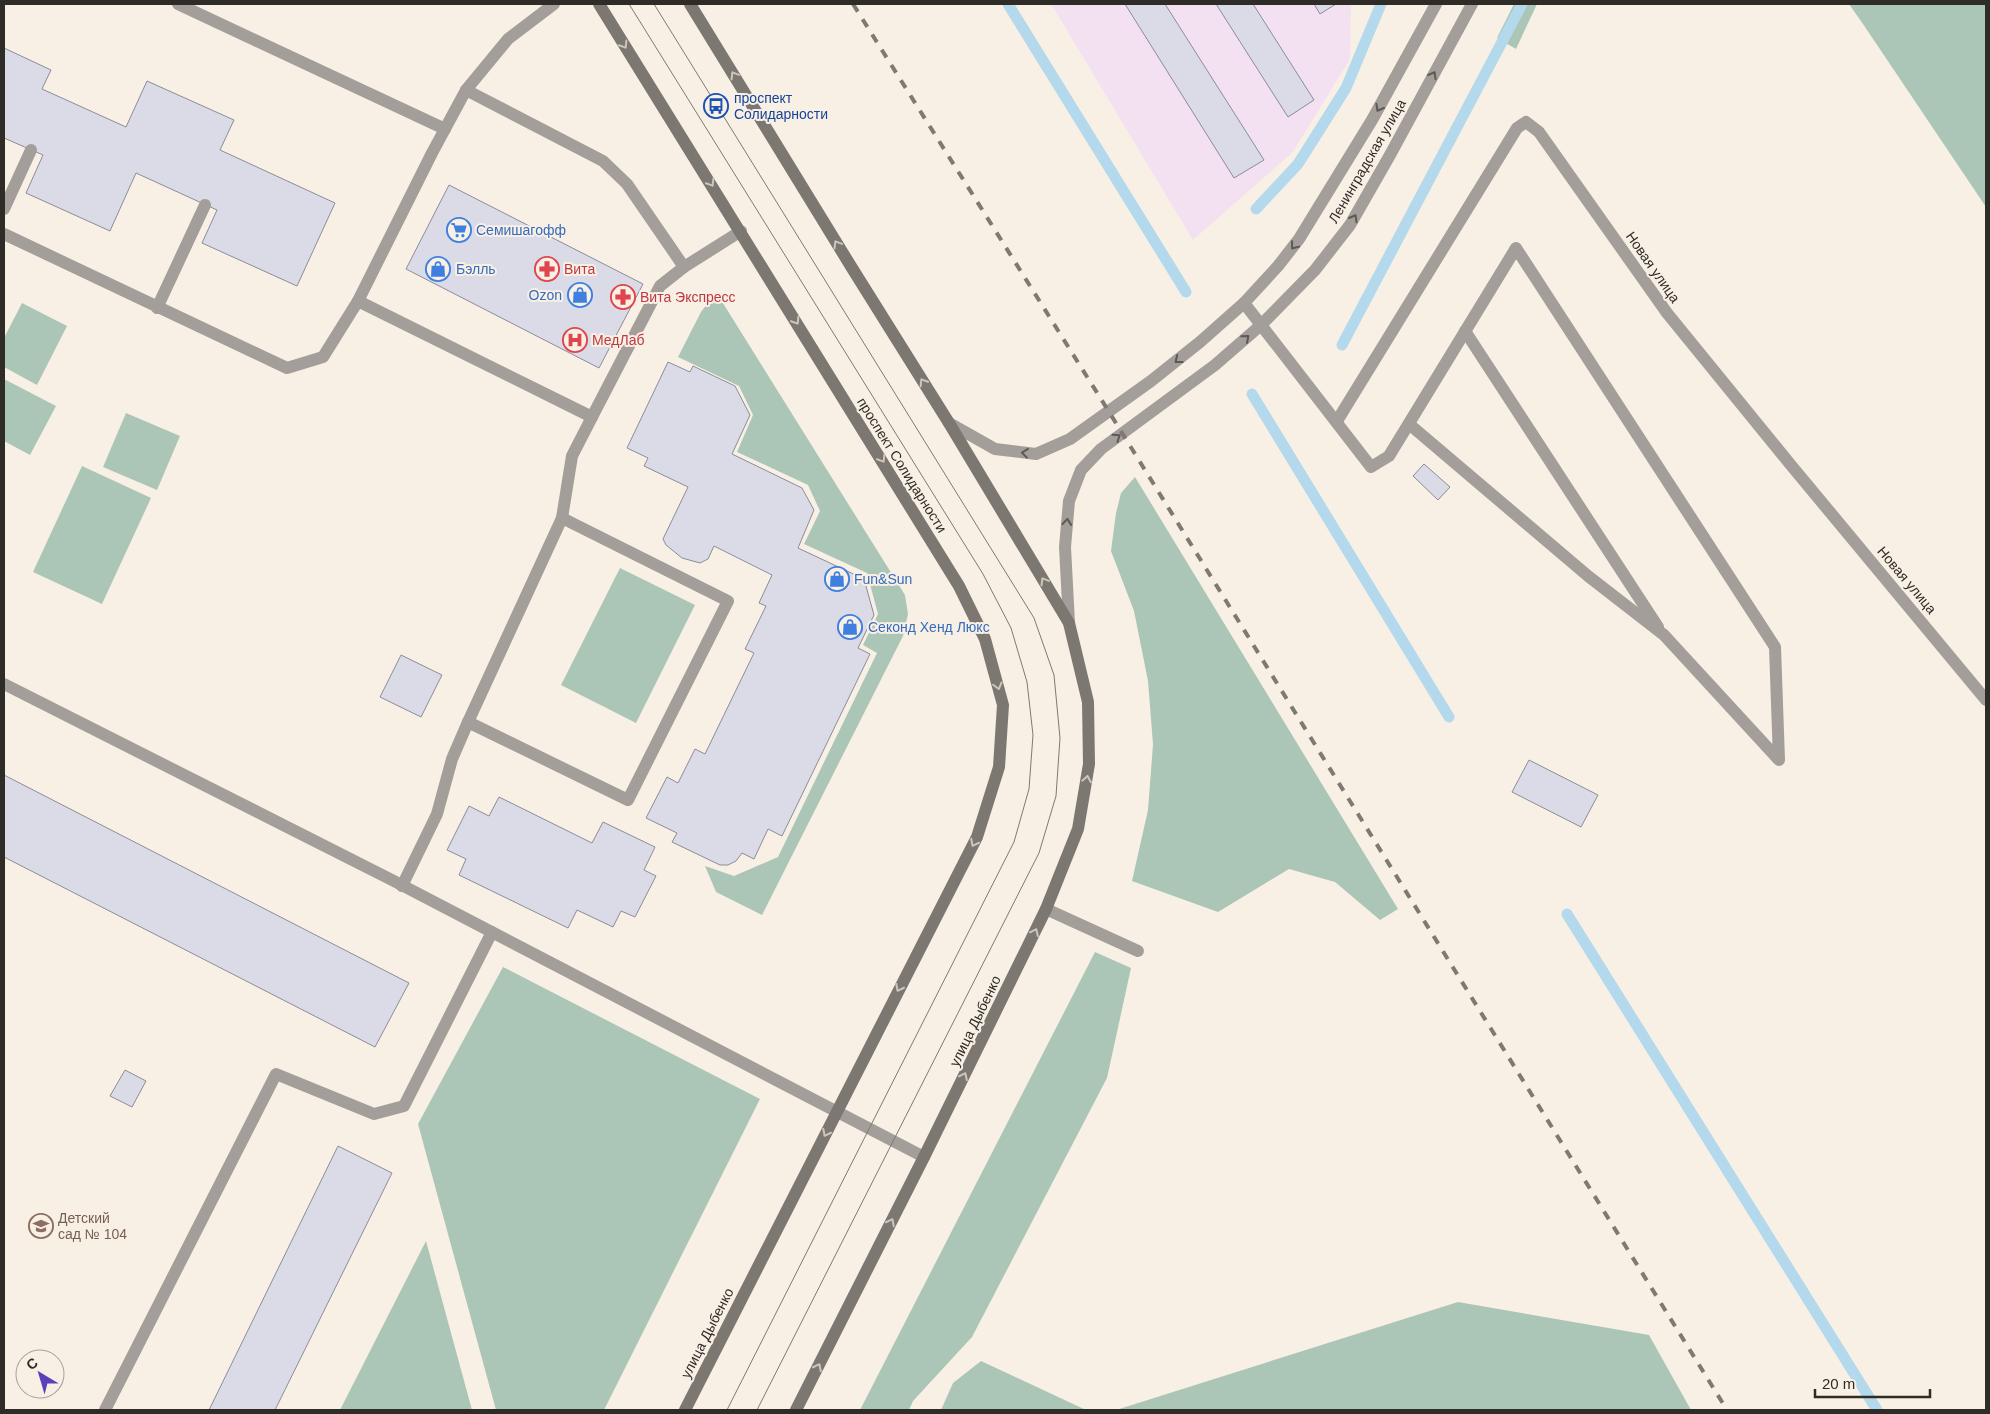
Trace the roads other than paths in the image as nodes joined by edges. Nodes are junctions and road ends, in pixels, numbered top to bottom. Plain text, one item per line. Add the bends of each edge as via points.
1 (178, 4) edge
2 (554, 4) edge
3 (599, 4) edge
4 (690, 4) edge
5 (1436, 4) edge
6 (1469, 5) edge
7 (466, 90) junction
8 (445, 129) junction
9 (32, 150) dead end
10 (205, 205) dead end
11 (4, 209) edge
12 (741, 231) junction
13 (4, 234) edge
14 (684, 266) junction
15 (358, 300) junction
16 (1244, 303) junction
17 (157, 308) junction
18 (1261, 325) junction
19 (1465, 332) junction
20 (592, 417) junction
21 (1337, 421) junction
22 (949, 423) junction
23 (1409, 424) junction
24 (562, 518) junction
25 (1069, 623) junction
26 (1664, 635) junction
27 (984, 639) joint
28 (4, 684) edge
29 (1986, 700) edge
30 (468, 722) junction
31 (402, 886) junction
32 (1046, 909) junction
33 (492, 932) junction
34 (1138, 952) dead end
35 (836, 1111) junction
36 (924, 1157) junction
37 (105, 1410) edge
38 (685, 1410) edge
39 (796, 1410) edge

1 - 8 street
2 - 7 street via 508,39
3 -> 12 main road, проспект Солидарности
22 -> 4 main road
5 -> 16 street, Ленинградская улица via 1372,120 1299,239
18 -> 6 street, Ленинградская улица via 1315,270 1350,225
7 - 8 street
7 - 14 street via 603,161 627,184
8 - 15 street
9 - 11 street
10 - 17 street
12 - 14 street
12 -> 27 main road, проспект Солидарности via 960,586
13 - 17 street
14 - 20 street via 660,286
15 - 17 street via 324,357 287,368
15 - 20 street
16 - 18 street
16 -> 22 street, Ленинградская улица via 1158,375 1070,439 1036,454 994,449
18 - 21 street
25 -> 18 street, Ленинградская улица via 1065,547 1069,501 1081,470 1100,449 1215,365
19 - 23 street
19 - 26 street
19 - 26 street via 1516,248 1775,647 1779,760
20 - 24 street via 572,456
21 - 23 street via 1371,467 1389,456
21 - 29 street, Новая улица via 1517,128 1526,122 1539,132 1667,313
25 -> 22 main road
23 - 26 street via 1588,576
24 - 30 street
24 - 30 street via 728,601 628,800
32 -> 25 main road, улица Дыбенко via 1078,829 1090,764 1088,702
27 -> 35 main road, улица Дыбенко via 1003,705 999,767 977,837
28 - 31 street
30 - 31 street via 452,759 437,814
31 - 33 street
32 - 34 street
36 -> 32 main road, улица Дыбенко
33 - 35 street
33 - 37 street via 404,1106 374,1114 276,1074
35 - 36 street
35 -> 38 main road, улица Дыбенко
39 -> 36 main road, улица Дыбенко

